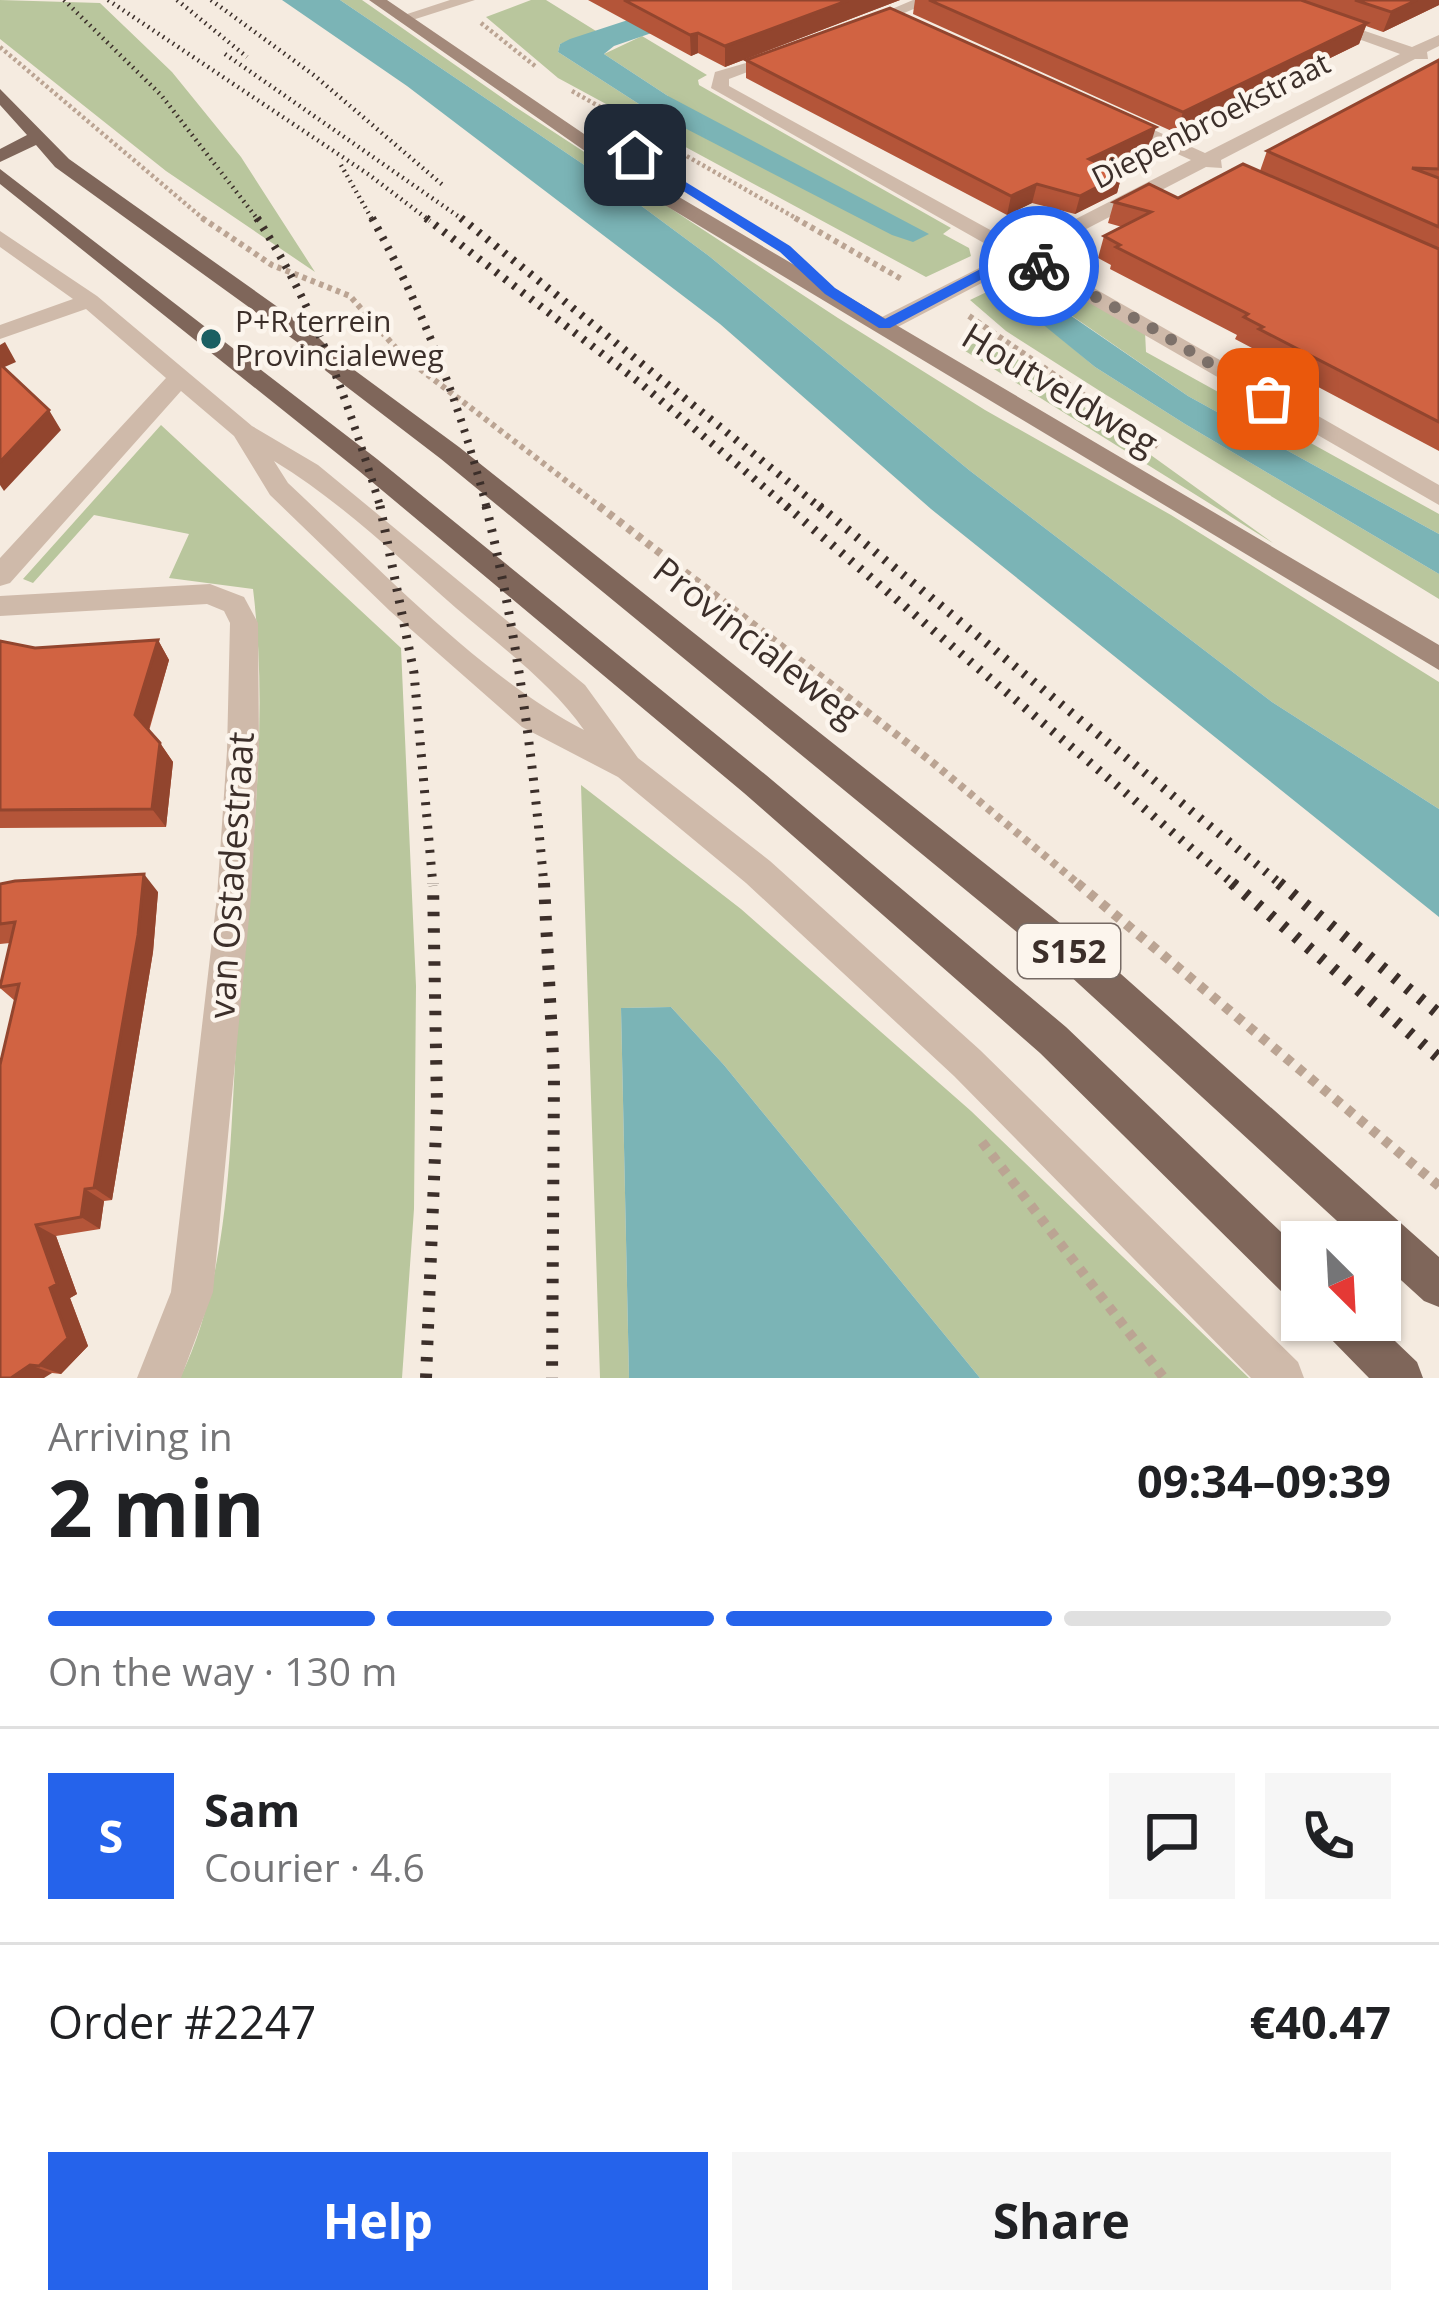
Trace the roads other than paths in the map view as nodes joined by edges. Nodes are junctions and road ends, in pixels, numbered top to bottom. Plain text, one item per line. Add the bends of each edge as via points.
1 (377, 0) edge
2 (467, 0) edge
3 (927, 0) edge
4 (1259, 0) edge
5 (410, 10) edge
6 (836, 34) edge
7 (1439, 40) edge
8 (799, 48) edge
9 (1413, 53) junction
10 (1439, 62) edge
11 (0, 94) edge
12 (1106, 115) edge
13 (38, 136) junction
14 (0, 144) edge
15 (0, 156) edge
16 (1202, 158) junction
17 (1240, 175) edge
18 (0, 176) edge
19 (0, 237) edge
20 (1018, 255) junction
21 (89, 301) junction
22 (884, 325) junction
23 (0, 332) edge
24 (181, 376) junction
25 (243, 430) junction
26 (1439, 496) edge
27 (0, 576) edge
28 (0, 606) edge
29 (1439, 659) edge
30 (629, 768) junction
31 (1281, 1262) edge
32 (1439, 1286) edge
33 (1363, 1341) edge
34 (159, 1378) edge
35 (1282, 1378) edge
36 (1401, 1378) edge

1 - 5 street, Houtveldweg
2 - 5 street
3 - 6 street via 900,19
4 - 9 street
5 - 22 street, Houtveldweg via 534,113
7 - 9 street, Diepenbroekstraat
8 - 20 street via 721,76 720,88
9 - 10 street
9 - 16 street, Diepenbroekstraat
11 - 13 main road, Provincialeweg / S152
12 - 16 street
13 - 14 main road
13 - 15 main road
13 - 32 main road, Provincialeweg / S152 via 62,163 305,337 1082,962
16 - 17 street
16 - 20 street, Diepenbroekstraat
18 - 31 main road, S152 via 755,784 1053,1040
19 - 21 street
20 - 22 street, Diepenbroekstraat
20 - 26 street
21 - 23 street
21 - 24 street
22 - 29 street, Houtveldweg
24 - 25 street
24 - 27 street
25 - 30 street via 309,471 574,693
25 - 30 street via 279,489 400,604 532,718
28 - 34 street, van Ostadestraat via 210,594 234,604 244,623 234,897 194,1269
30 - 35 street via 940,1037
33 - 36 main road

